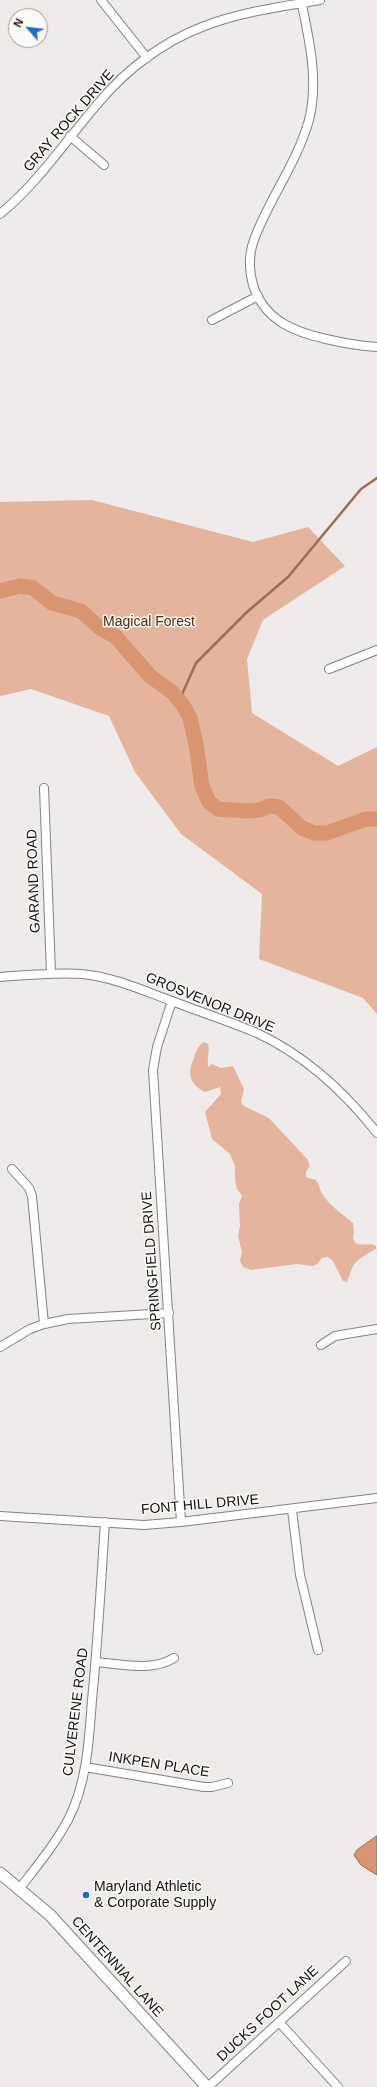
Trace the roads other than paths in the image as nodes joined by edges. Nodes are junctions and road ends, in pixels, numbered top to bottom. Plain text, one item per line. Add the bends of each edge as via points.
1 (101, 0) edge
2 (320, 0) edge
3 (302, 2) edge
4 (147, 58) junction
5 (70, 136) junction
6 (104, 165) dead end
7 (0, 214) edge
8 (258, 296) junction
9 (212, 320) dead end
10 (377, 347) edge
11 (377, 650) edge
12 (329, 669) dead end
13 (44, 788) dead end
14 (51, 973) junction
15 (0, 977) edge
16 (172, 1002) junction
17 (377, 1133) edge
18 (12, 1169) dead end
19 (168, 1313) junction
20 (44, 1324) junction
21 (377, 1329) edge
22 (321, 1345) dead end
23 (0, 1347) edge
24 (377, 1498) edge
25 (292, 1510) junction
26 (0, 1516) edge
27 (105, 1522) junction
28 (181, 1522) junction
29 (318, 1650) dead end
30 (174, 1658) dead end
31 (96, 1662) junction
32 (85, 1767) junction
33 (228, 1782) dead end
34 (0, 1872) edge
35 (20, 1888) junction
36 (346, 1960) dead end
37 (279, 2022) junction
38 (207, 2087) edge
39 (338, 2087) edge

1 - 4 street
2 - 3 street, GRAY ROCK DRIVE
3 - 4 street, GRAY ROCK DRIVE via 202,26 163,46
3 - 8 street via 312,56 312,99 309,118 299,145 254,242 249,267
4 - 5 street, GRAY ROCK DRIVE via 113,87
5 - 6 street
5 - 7 street, GRAY ROCK DRIVE via 27,189
8 - 9 street
8 - 10 street via 272,315 296,331 348,344
11 - 12 street
13 - 14 street, GARAND ROAD
14 - 15 street, GROSVENOR DRIVE
14 - 16 street, GROSVENOR DRIVE via 104,978
16 - 17 street, GROSVENOR DRIVE via 257,1033 286,1048 336,1086
16 - 19 street, SPRINGFIELD DRIVE via 157,1047 154,1070
18 - 20 street via 29,1188 32,1196
19 - 20 street
19 - 28 street, SPRINGFIELD DRIVE
20 - 23 street via 30,1329
21 - 22 street via 340,1334
24 - 25 street, FONT HILL DRIVE
25 - 28 street, FONT HILL DRIVE
25 - 29 street via 300,1575
26 - 27 street, FONT HILL DRIVE
27 - 28 street, FONT HILL DRIVE
27 - 31 street, CULVERENE ROAD
30 - 31 street via 158,1666
31 - 32 street, CULVERENE ROAD
32 - 33 street, INKPEN PLACE via 204,1787
32 - 35 street, CULVERENE ROAD via 69,1818
34 - 35 street, CENTENNIAL LANE
35 - 38 street, CENTENNIAL LANE via 50,1915
36 - 37 street, DUCKS FOOT LANE
37 - 38 street, DUCKS FOOT LANE
37 - 39 street

